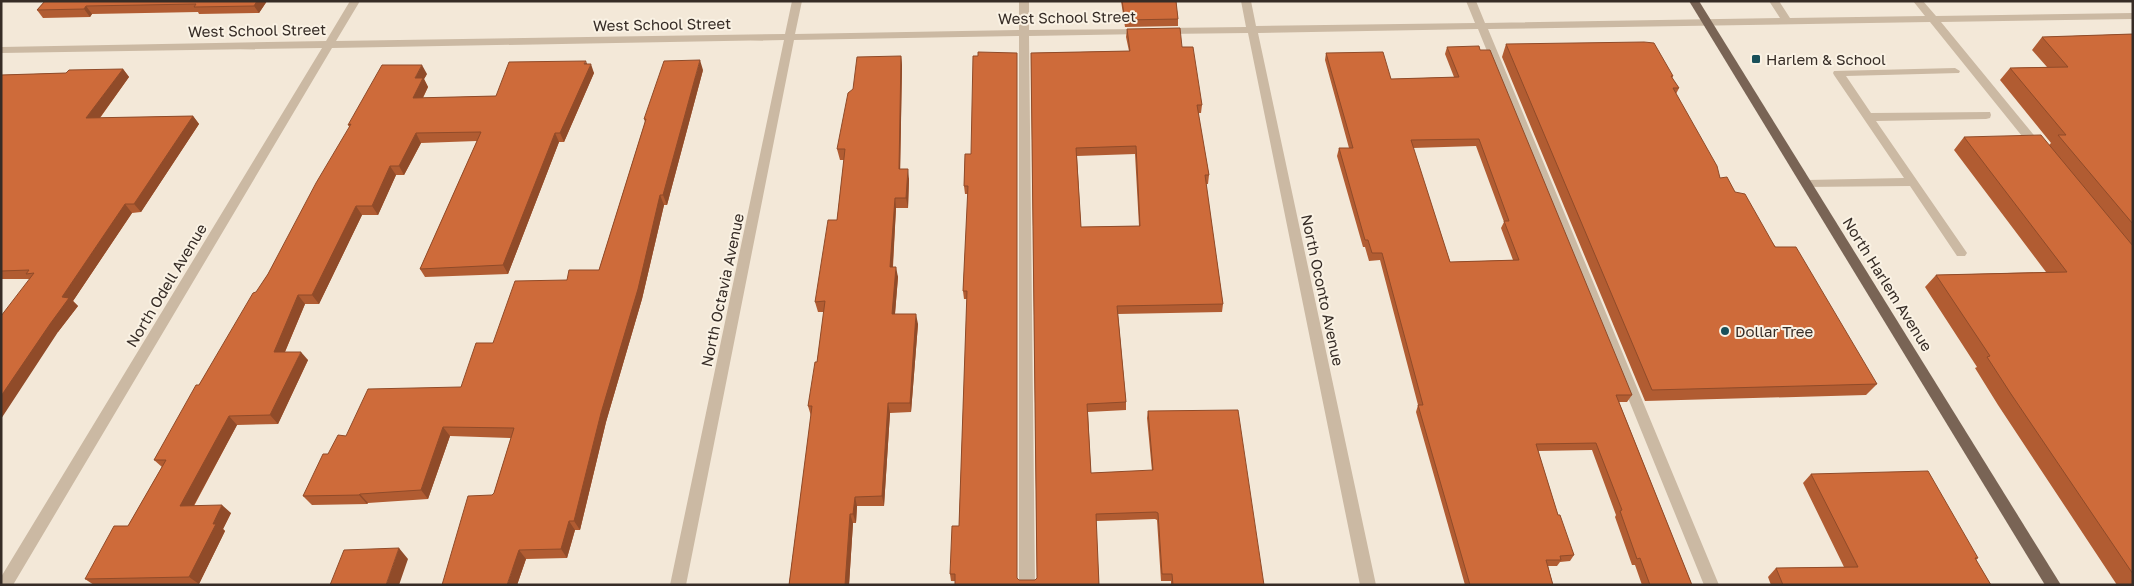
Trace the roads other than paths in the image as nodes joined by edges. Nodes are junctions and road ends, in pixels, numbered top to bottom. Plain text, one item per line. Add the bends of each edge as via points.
1 (355, 1) edge
2 (797, 1) edge
3 (1024, 1) edge
4 (1246, 1) edge
5 (1471, 1) edge
6 (1694, 1) edge
7 (1774, 1) edge
8 (1918, 1) edge
9 (2133, 16) edge
10 (1933, 19) junction
11 (1787, 21) junction
12 (1707, 22) junction
13 (1481, 26) junction
14 (1252, 30) junction
15 (1024, 33) junction
16 (790, 37) junction
17 (329, 44) junction
18 (1, 50) edge
19 (1955, 71) dead end
20 (1986, 115) dead end
21 (1868, 117) junction
22 (2044, 156) edge
23 (1914, 182) junction
24 (1807, 184) junction
25 (1961, 253) dead end
26 (5, 585) edge
27 (678, 585) edge
28 (1028, 585) edge
29 (1368, 585) edge
30 (1712, 585) edge
31 (2054, 585) edge

1 - 17 street, North Odell Avenue
2 - 16 street, North Octavia Avenue
3 - 15 street
4 - 14 street, North Oconto Avenue
5 - 13 street
6 - 12 main road, North Harlem Avenue
7 - 11 street
8 - 10 street
9 - 10 street, West School Street
10 - 11 street, West School Street
10 - 22 street
11 - 12 street, West School Street
12 - 13 street, West School Street
12 - 24 main road, North Harlem Avenue
13 - 14 street, West School Street
13 - 30 street
14 - 15 street, West School Street
14 - 29 street, North Oconto Avenue
15 - 16 street, West School Street
15 - 28 street
16 - 17 street, West School Street
16 - 27 street, North Octavia Avenue
17 - 18 street, West School Street
17 - 26 street, North Odell Avenue
19 - 21 street via 1838,73
20 - 21 street
21 - 23 street
23 - 24 street
23 - 25 street
24 - 31 main road, North Harlem Avenue

